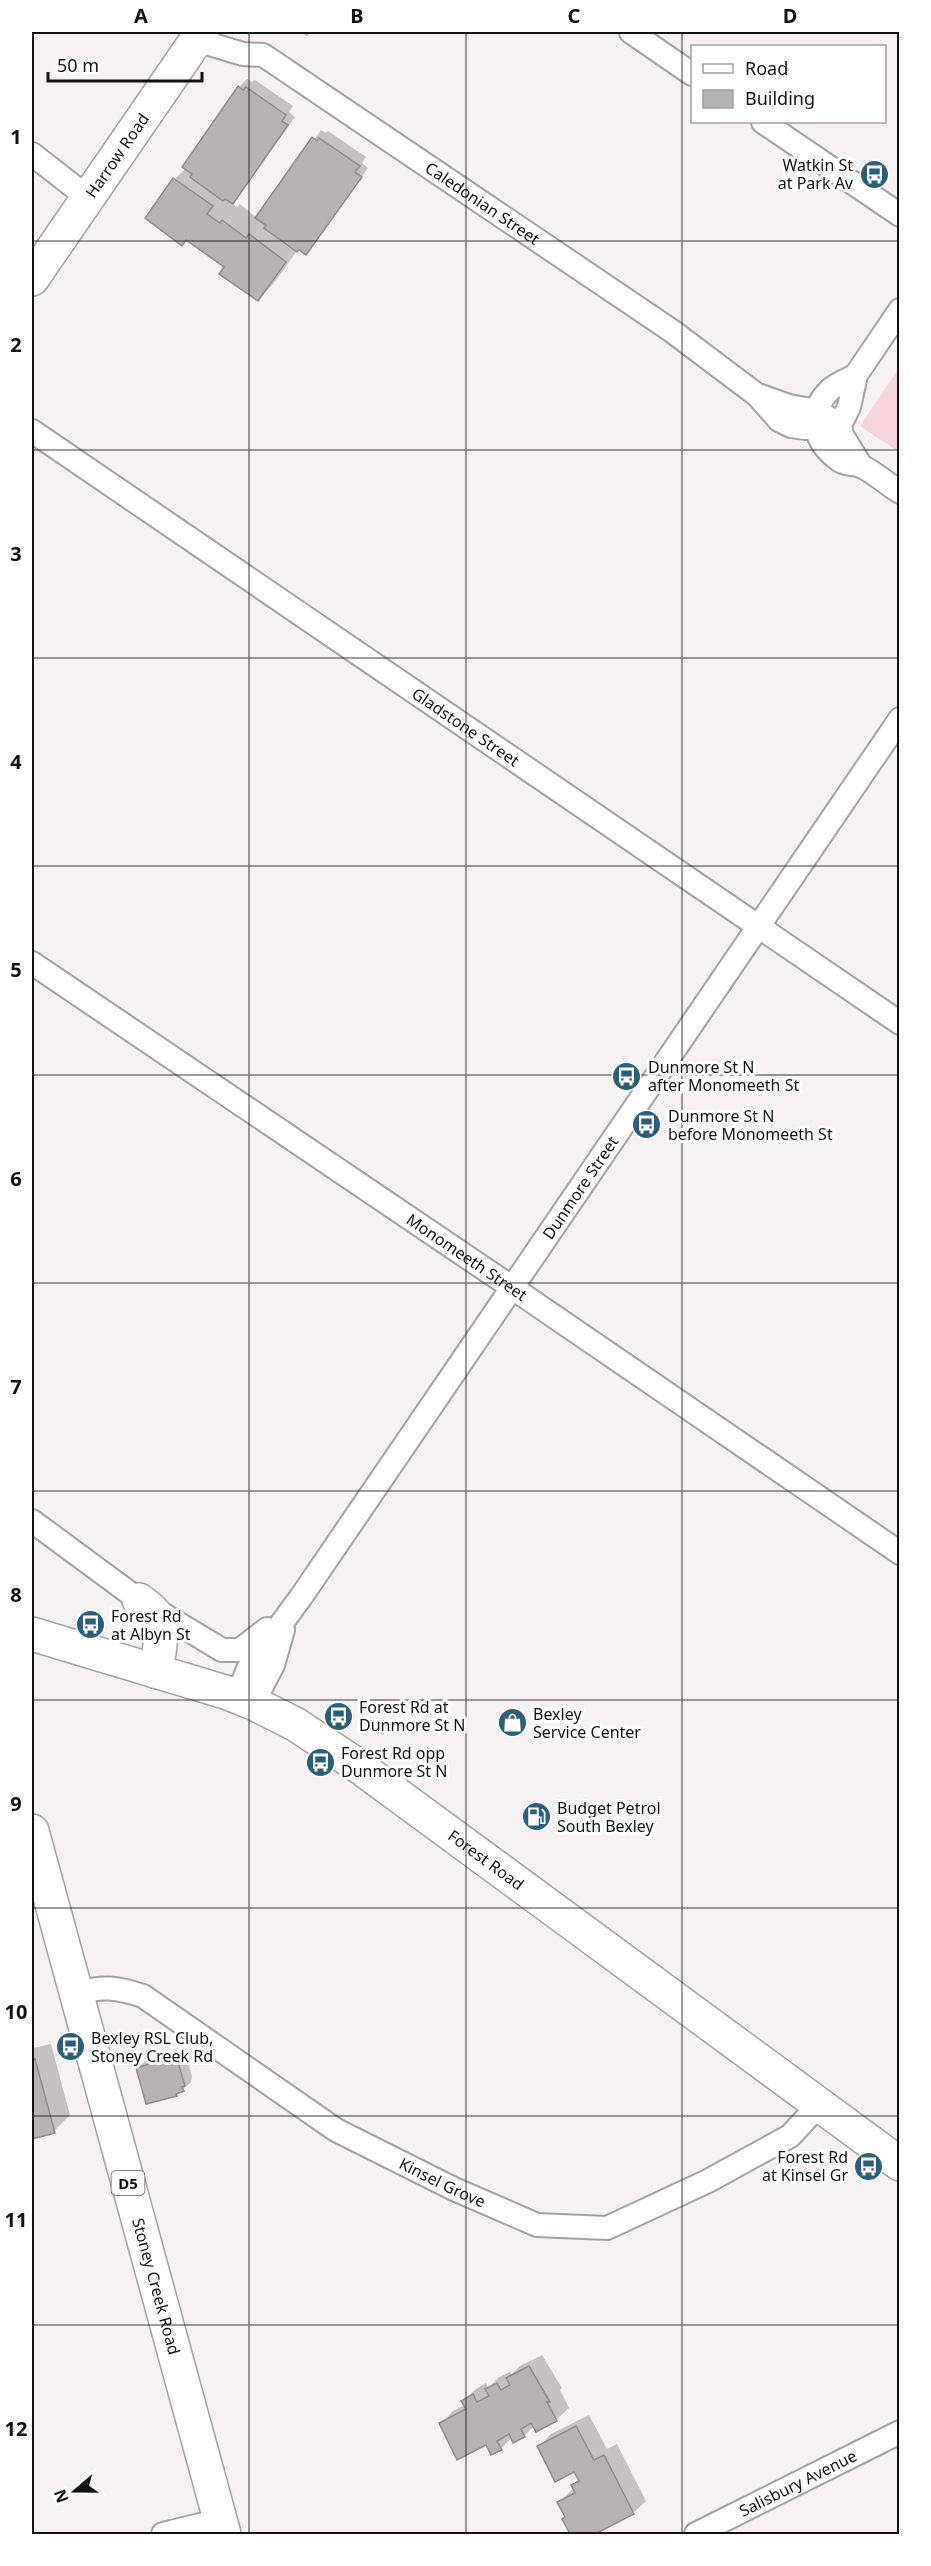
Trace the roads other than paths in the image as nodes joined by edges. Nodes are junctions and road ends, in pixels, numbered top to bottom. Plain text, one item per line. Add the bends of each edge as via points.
1 (631, 32) edge
2 (199, 36) edge
3 (691, 73) edge
4 (764, 123) edge
5 (32, 154) edge
6 (87, 197) junction
7 (900, 214) edge
8 (32, 279) edge
9 (900, 310) edge
10 (856, 375) junction
11 (816, 419) junction
12 (840, 425) junction
13 (32, 431) edge
14 (861, 466) junction
15 (900, 492) edge
16 (900, 719) edge
17 (759, 926) junction
18 (32, 963) edge
19 (900, 1023) edge
20 (512, 1288) junction
21 (32, 1521) edge
22 (900, 1553) edge
23 (301, 1597) junction
24 (139, 1600) junction
25 (32, 1634) edge
26 (143, 1667) junction
27 (245, 1700) junction
28 (32, 1832) edge
29 (76, 1992) junction
30 (819, 2105) junction
31 (900, 2164) edge
32 (900, 2432) edge
33 (222, 2527) edge
34 (163, 2535) edge
35 (696, 2535) edge

1 - 3 street
2 - 6 main road, Harrow Road
2 - 11 street, Caledonian Street via 243,54 263,55 672,332 757,395 779,420 791,426
4 - 7 street
5 - 6 street
6 - 8 main road, Harrow Road
9 - 10 street
10 - 11 street via 832,389
10 - 12 street via 849,407
11 - 12 street, Caledonian Street
11 - 14 street via 823,447 841,462
12 - 14 street
13 - 17 street, Gladstone Street
14 - 15 street
16 - 17 street, Dunmore Street
17 - 19 street, Gladstone Street
17 - 20 street, Dunmore Street
18 - 20 street, Monomeeth Street
20 - 22 street, Monomeeth Street
20 - 23 street, Dunmore Street
21 - 24 street
23 - 24 street, Dunmore Street via 251,1643 228,1652
23 - 27 street, Dunmore Street via 282,1632 273,1665
24 - 26 main road via 143,1614
25 - 26 main road, Forest Road
26 - 27 main road, Forest Road
27 - 30 main road, Forest Road via 295,1724 357,1764
28 - 29 main road, Stoney Creek Road / D5
29 - 30 street, Kinsel Grove via 120,1988 143,1996 336,2130 537,2225 607,2228 708,2181 790,2136
29 - 33 main road, Stoney Creek Road / D5
30 - 31 main road, Forest Road
32 - 35 street, Salisbury Avenue
33 - 34 street

